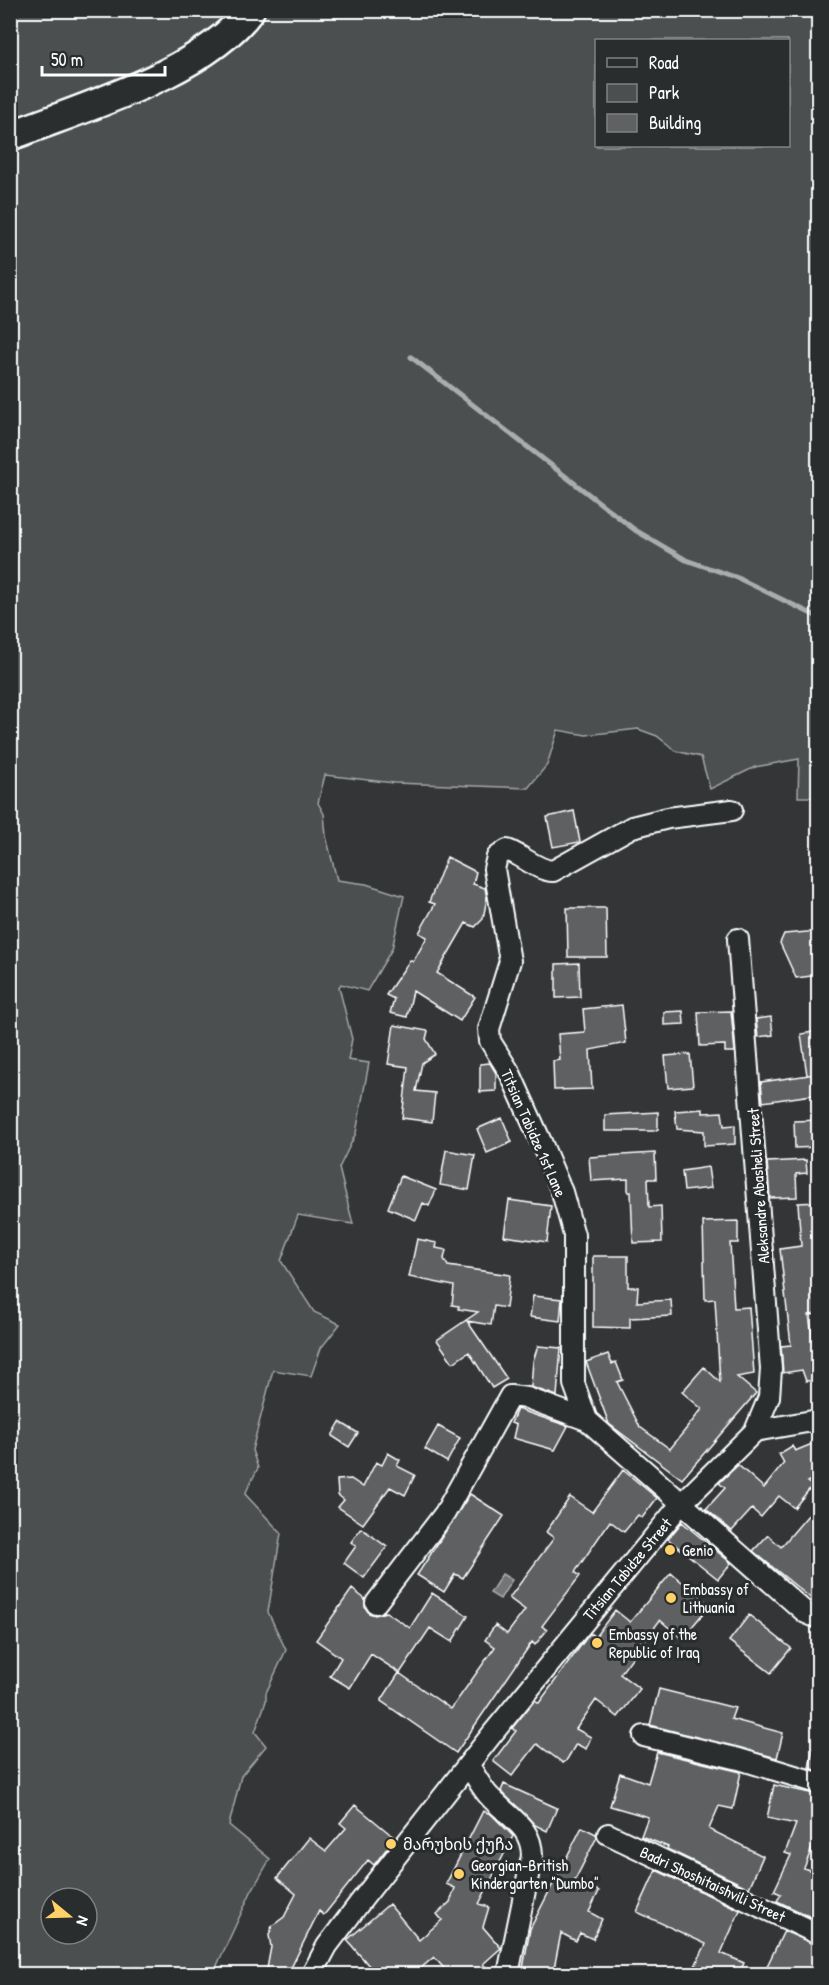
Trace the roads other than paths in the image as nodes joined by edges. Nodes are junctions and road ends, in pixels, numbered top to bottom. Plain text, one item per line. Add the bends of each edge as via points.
1 (250, 10) edge
2 (10, 136) edge
3 (732, 810) dead end
4 (738, 939) dead end
5 (587, 1420) junction
6 (819, 1420) edge
7 (755, 1431) junction
8 (681, 1504) junction
9 (376, 1603) dead end
10 (819, 1618) edge
11 (644, 1736) dead end
12 (470, 1766) junction
13 (819, 1783) edge
14 (608, 1834) dead end
15 (819, 1934) edge
16 (312, 1974) edge
17 (508, 1974) edge

1 - 2 street via 193,60 128,92
3 - 5 street, Titsian Tabidze 1st Lane via 632,827 553,871 507,850 497,857 494,869 510,961 489,1029 490,1041 510,1073 542,1143 574,1235 574,1384
4 - 7 street, Aleksandre Abasheli Street via 771,1369 769,1397
5 - 8 street, Titsian Tabidze 1st Lane
5 - 9 street, Titsian Tabidze 1st Lane via 527,1398 510,1396 445,1513
6 - 7 street
7 - 8 street, Titsian Tabidze Street
8 - 10 street, Titsian Tabidze 1st Lane via 806,1612
8 - 12 street, Titsian Tabidze Street via 546,1665
11 - 13 street
12 - 16 street, Titsian Tabidze Street via 361,1901 327,1946
12 - 17 street via 488,1796 532,1842
14 - 15 street, Badri Shoshitaishvili Street

